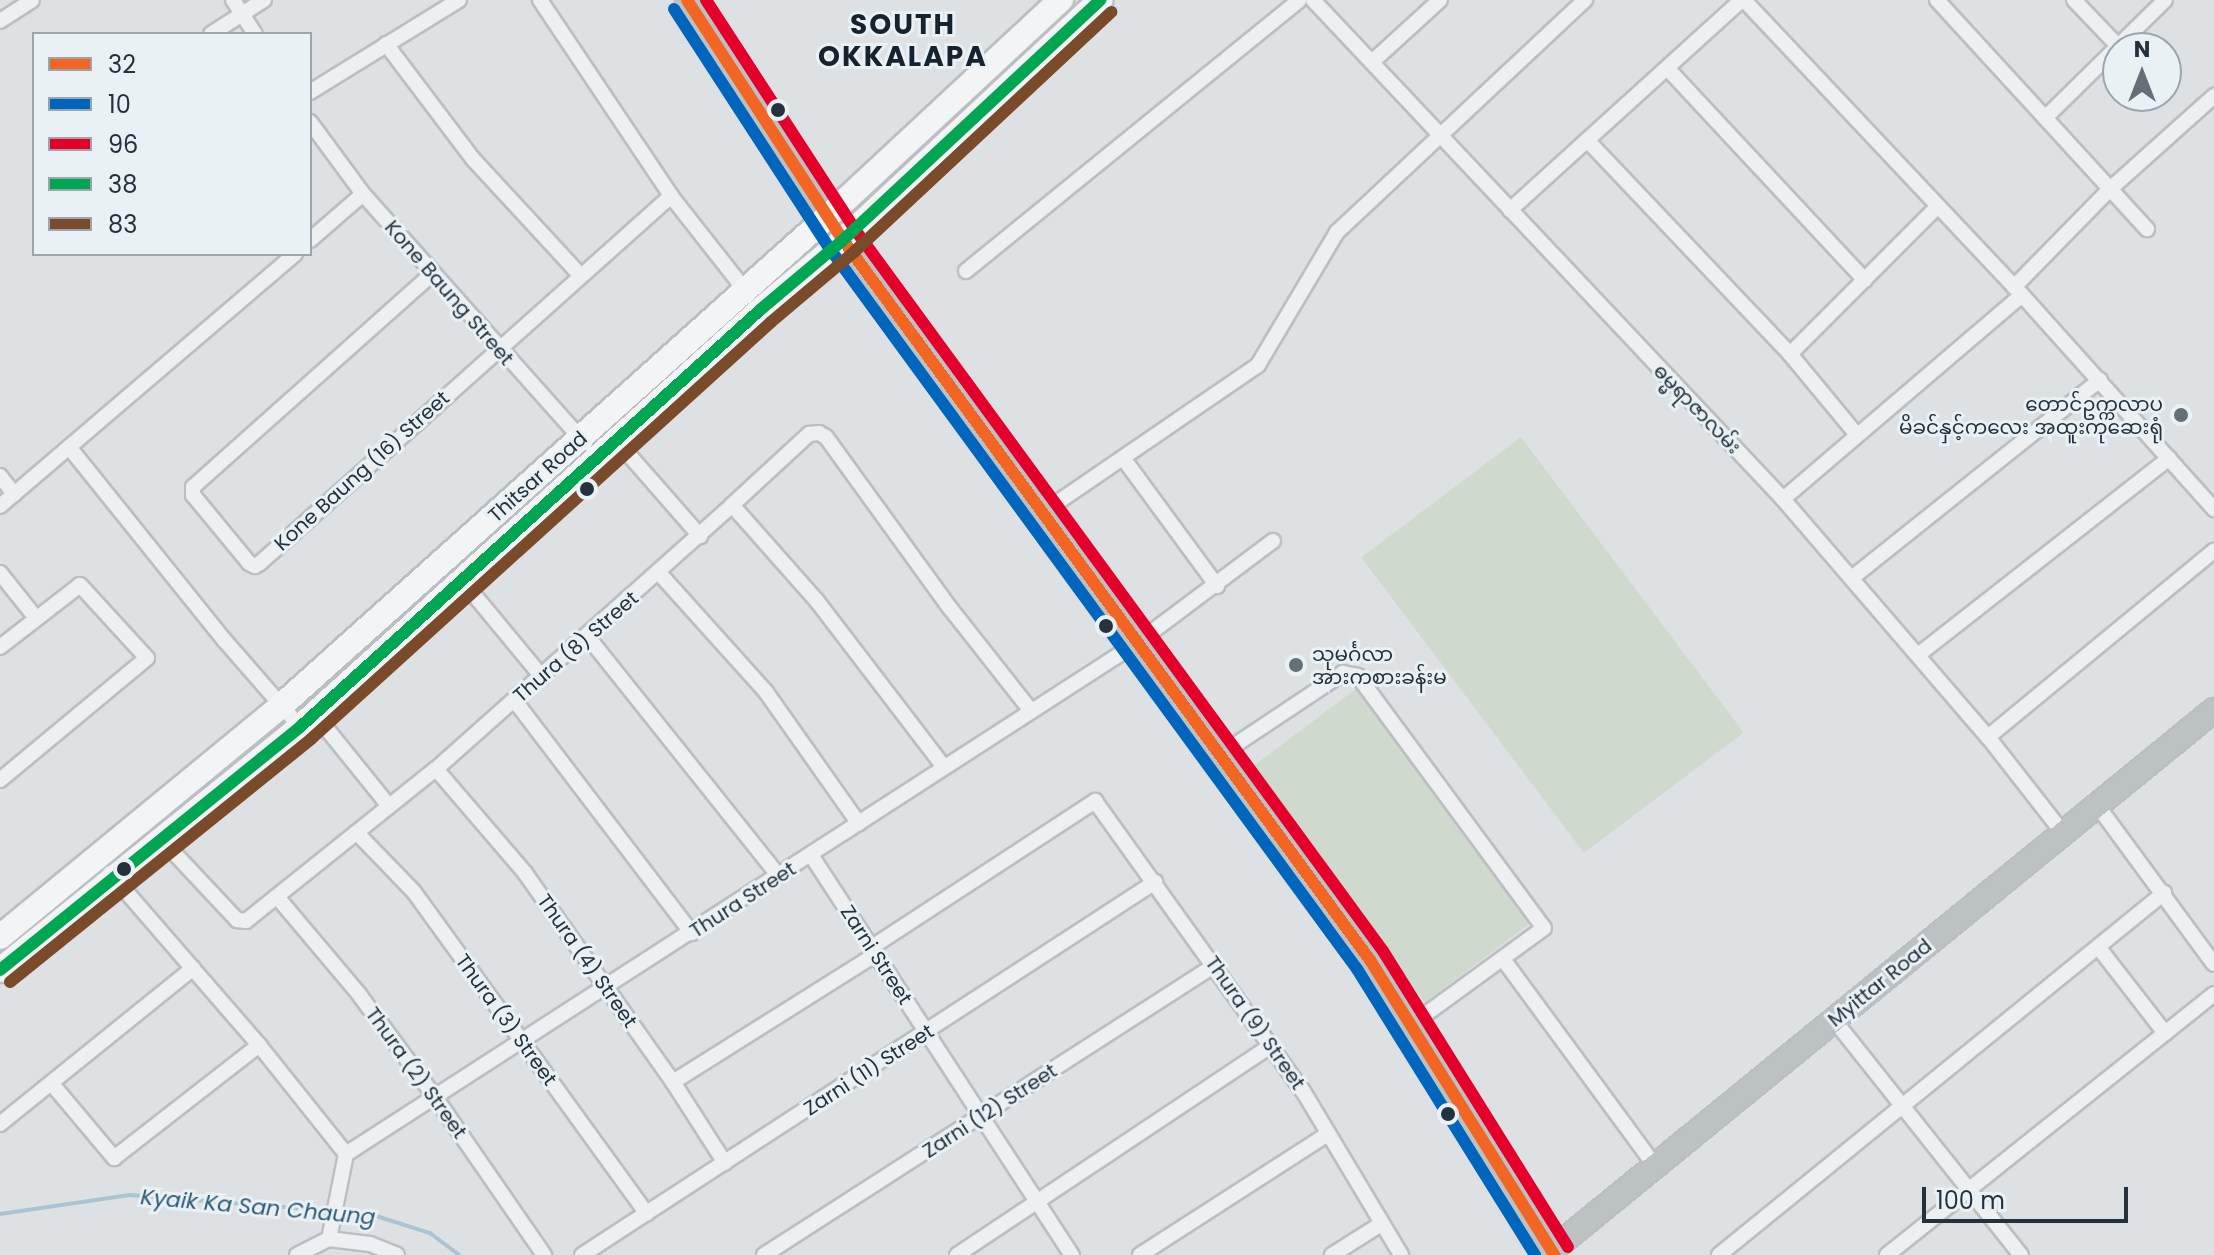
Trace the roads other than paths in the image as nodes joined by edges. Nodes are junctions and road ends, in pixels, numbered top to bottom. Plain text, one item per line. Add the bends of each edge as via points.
1 (32, 0) edge
2 (233, 0) edge
3 (264, 0) edge
4 (459, 0) edge
5 (540, 0) edge
6 (687, 0) edge
7 (1100, 0) edge
8 (1299, 0) edge
9 (1313, 0) edge
10 (1440, 0) edge
11 (1585, 0) edge
12 (1743, 0) edge
13 (1937, 0) edge
14 (2074, 0) edge
15 (2165, 0) edge
16 (1053, 3) edge
17 (242, 14) junction
18 (0, 21) edge
19 (1069, 29) junction
20 (214, 32) edge
21 (254, 32) edge
22 (2105, 32) edge
23 (2132, 32) edge
24 (386, 44) junction
25 (1372, 62) junction
26 (2102, 62) edge
27 (1667, 68) junction
28 (312, 91) edge
29 (2214, 96) edge
30 (2045, 118) junction
31 (312, 125) edge
32 (1440, 136) junction
33 (1587, 140) junction
34 (2110, 189) junction
35 (363, 194) junction
36 (671, 196) junction
37 (1937, 207) junction
38 (1510, 210) junction
39 (826, 218) junction
40 (2147, 229) dead end
41 (312, 238) edge
42 (843, 240) junction
43 (277, 260) edge
44 (966, 271) dead end
45 (432, 274) junction
46 (581, 276) junction
47 (1865, 280) junction
48 (745, 290) junction
49 (2018, 291) junction
50 (497, 349) junction
51 (1790, 354) junction
52 (2100, 380) junction
53 (1857, 435) junction
54 (616, 440) junction
55 (69, 447) junction
56 (590, 448) junction
57 (1123, 458) junction
58 (2169, 458) junction
59 (0, 476) edge
60 (14, 494) junction
61 (1783, 499) junction
62 (732, 505) junction
63 (0, 506) edge
64 (2214, 509) edge
65 (1042, 513) junction
66 (700, 536) junction
67 (1273, 541) dead end
68 (2214, 551) edge
69 (0, 573) edge
70 (659, 573) junction
71 (1853, 577) junction
72 (461, 579) junction
73 (1217, 586) junction
74 (36, 618) junction
75 (588, 637) junction
76 (1137, 643) junction
77 (0, 647) edge
78 (1918, 655) junction
79 (542, 677) junction
80 (515, 701) junction
81 (282, 705) junction
82 (2214, 710) edge
83 (1031, 711) junction
84 (307, 720) junction
85 (1988, 737) junction
86 (1220, 755) junction
87 (944, 767) junction
88 (436, 769) junction
89 (0, 780) edge
90 (2097, 805) junction
91 (389, 806) junction
92 (859, 824) junction
93 (357, 833) junction
94 (2063, 833) junction
95 (162, 840) junction
96 (811, 855) junction
97 (96, 859) junction
98 (778, 875) junction
99 (115, 879) junction
100 (1155, 882) junction
101 (2164, 893) junction
102 (278, 898) junction
103 (692, 933) junction
104 (0, 937) edge
105 (2099, 948) junction
106 (874, 950) junction
107 (1503, 959) junction
108 (2214, 964) edge
109 (1215, 965) junction
110 (1, 968) edge
111 (193, 968) junction
112 (607, 988) junction
113 (2214, 994) edge
114 (1834, 1020) junction
115 (1411, 1025) junction
116 (927, 1033) junction
117 (2165, 1033) junction
118 (522, 1044) junction
119 (259, 1045) junction
120 (1270, 1046) junction
121 (673, 1082) junction
122 (52, 1084) junction
123 (435, 1097) junction
124 (1905, 1107) junction
125 (982, 1116) junction
126 (0, 1124) edge
127 (1328, 1134) junction
128 (346, 1154) junction
129 (725, 1163) junction
130 (1655, 1166) junction
131 (1970, 1190) junction
132 (1039, 1203) junction
133 (647, 1214) junction
134 (1381, 1224) junction
135 (329, 1239) junction
136 (1551, 1254) edge
137 (297, 1255) edge
138 (397, 1255) edge
139 (544, 1255) edge
140 (582, 1255) edge
141 (764, 1255) edge
142 (957, 1255) edge
143 (1072, 1255) edge
144 (1140, 1255) edge
145 (1332, 1255) edge
146 (1401, 1255) edge
147 (1719, 1255) edge
148 (1887, 1255) edge
149 (2021, 1255) edge

1 - 18 street
2 - 17 street
3 - 17 street
4 - 24 street
5 - 36 street
6 - 39 main road
7 - 19 main road, Thitsar Road
8 - 44 street
9 - 25 street, ဓမ္မရာဇာလမ်း
10 - 25 street
11 - 32 street
12 - 27 street
12 - 37 street
13 - 30 street
14 - 22 street
15 - 23 street
16 - 19 street
16 - 39 main road, Thitsar Road
17 - 20 street
17 - 21 street
19 - 42 main road, Thitsar Road
24 - 28 street
24 - 46 street via 473,159
25 - 32 street, ဓမ္မရာဇာလမ်း
26 - 30 street
27 - 33 street
27 - 47 street
29 - 34 street
30 - 34 street
31 - 35 street, Kone Baung Street
32 - 38 street, ဓမ္မရာဇာလမ်း
32 - 57 street via 1337,232 1258,365
33 - 38 street
33 - 51 street
34 - 40 street
34 - 49 street
35 - 41 street
35 - 45 street, Kone Baung Street
36 - 46 street
36 - 48 street
37 - 47 street
37 - 49 street
38 - 61 street, ဓမ္မရာဇာလမ်း
39 - 42 main road
39 - 48 main road, Thitsar Road
42 - 54 main road, Thitsar Road
42 - 65 main road
43 - 55 street
45 - 50 street, Kone Baung Street
45 - 50 street, Kone Baung (16) Street via 193,487 193,495 249,563 260,563
46 - 50 street
47 - 51 street
48 - 56 main road, Thitsar Road
49 - 52 street
49 - 53 street
50 - 56 street, Kone Baung Street
51 - 53 street
52 - 58 street
52 - 71 street
53 - 61 street
54 - 56 main road, Thitsar Road
54 - 66 street
55 - 60 street
55 - 81 street
56 - 72 main road, Thitsar Road
56 - 81 main road, Thitsar Road
57 - 65 street
57 - 73 street
58 - 64 street
58 - 78 street
59 - 60 street
60 - 63 street
61 - 71 street, ဓမ္မရာဇာလမ်း
62 - 66 street, Thura (8) Street
62 - 83 street, Thura (8) Street via 809,434 826,437
62 - 87 street via 827,612
65 - 76 main road
66 - 70 street, Thura (8) Street
67 - 73 street, Thura Street
68 - 85 street
69 - 74 street
70 - 75 street, Thura (8) Street
70 - 92 street via 766,692
71 - 78 street, ဓမ္မရာဇာလမ်း
72 - 79 street
72 - 84 main road, Thitsar Road
73 - 76 street, Thura Street
74 - 77 street
74 - 89 street via 75,585 85,586 147,658
75 - 79 street, Thura (8) Street
75 - 98 street
76 - 83 street, Thura Street
76 - 86 main road
78 - 85 street, ဓမ္မရာဇာလမ်း
79 - 80 street, Thura (8) Street
80 - 88 street, Thura (8) Street
80 - 103 street
81 - 84 street
81 - 97 main road, Thitsar Road
82 - 90 main road, Myittar Road
83 - 87 street, Thura Street
84 - 91 street
84 - 95 main road, Thitsar Road
85 - 94 street, ဓမ္မရာဇာလမ်း
86 - 107 street via 1343,673 1358,676 1544,928
86 - 115 main road via 1370,960
87 - 92 street, Thura Street
88 - 91 street, Thura (8) Street
88 - 112 street, Thura (4) Street via 525,873
90 - 94 main road, Myittar Road
90 - 101 street
91 - 93 street, Thura (8) Street
92 - 96 street, Thura Street
93 - 102 street, Thura (8) Street
93 - 118 street, Thura (3) Street via 414,892
94 - 114 main road, Myittar Road
95 - 99 main road, Thitsar Road
95 - 102 street, Thura (8) Street via 237,920 246,921
96 - 98 street, Thura Street
96 - 106 street, Zarni Street
97 - 99 street
97 - 104 main road, Thitsar Road
98 - 103 street, Thura Street
99 - 110 main road, Thitsar Road
99 - 111 street
100 - 106 street, Thura (9) Street via 1095,801
100 - 109 street, Thura (9) Street
100 - 116 street, Zarni (11) Street
101 - 105 street
101 - 108 street
102 - 123 street, Thura (2) Street
103 - 112 street, Thura Street
105 - 117 street
105 - 124 street
106 - 116 street, Zarni Street
106 - 121 street
107 - 115 street
107 - 130 street
109 - 120 street, Thura (9) Street
109 - 125 street, Zarni (12) Street
111 - 119 street
111 - 122 street
112 - 118 street, Thura Street
112 - 121 street, Thura (4) Street
113 - 117 street
114 - 124 street
114 - 130 main road, Myittar Road
115 - 136 main road
116 - 125 street, Zarni Street
116 - 129 street, Zarni (11) Street
117 - 131 street
118 - 123 street, Thura Street
118 - 133 street, Thura (3) Street
119 - 122 street via 114,1158
119 - 128 street
120 - 127 street, Thura (9) Street
120 - 132 street
121 - 129 street, Thura (4) Street
122 - 126 street
123 - 128 street, Thura Street
123 - 139 street, Thura (2) Street
124 - 131 street
124 - 147 street
125 - 132 street, Zarni Street
125 - 141 street, Zarni (12) Street
127 - 134 street, Thura (9) Street
127 - 144 street
128 - 135 street
129 - 133 street, Zarni (11) Street
130 - 136 main road, Myittar Road
131 - 148 street
131 - 149 street
132 - 142 street
132 - 143 street, Zarni Street
133 - 140 street, Zarni (11) Street
134 - 145 street
134 - 146 street, Thura (9) Street
135 - 137 street
135 - 138 street via 370,1244

